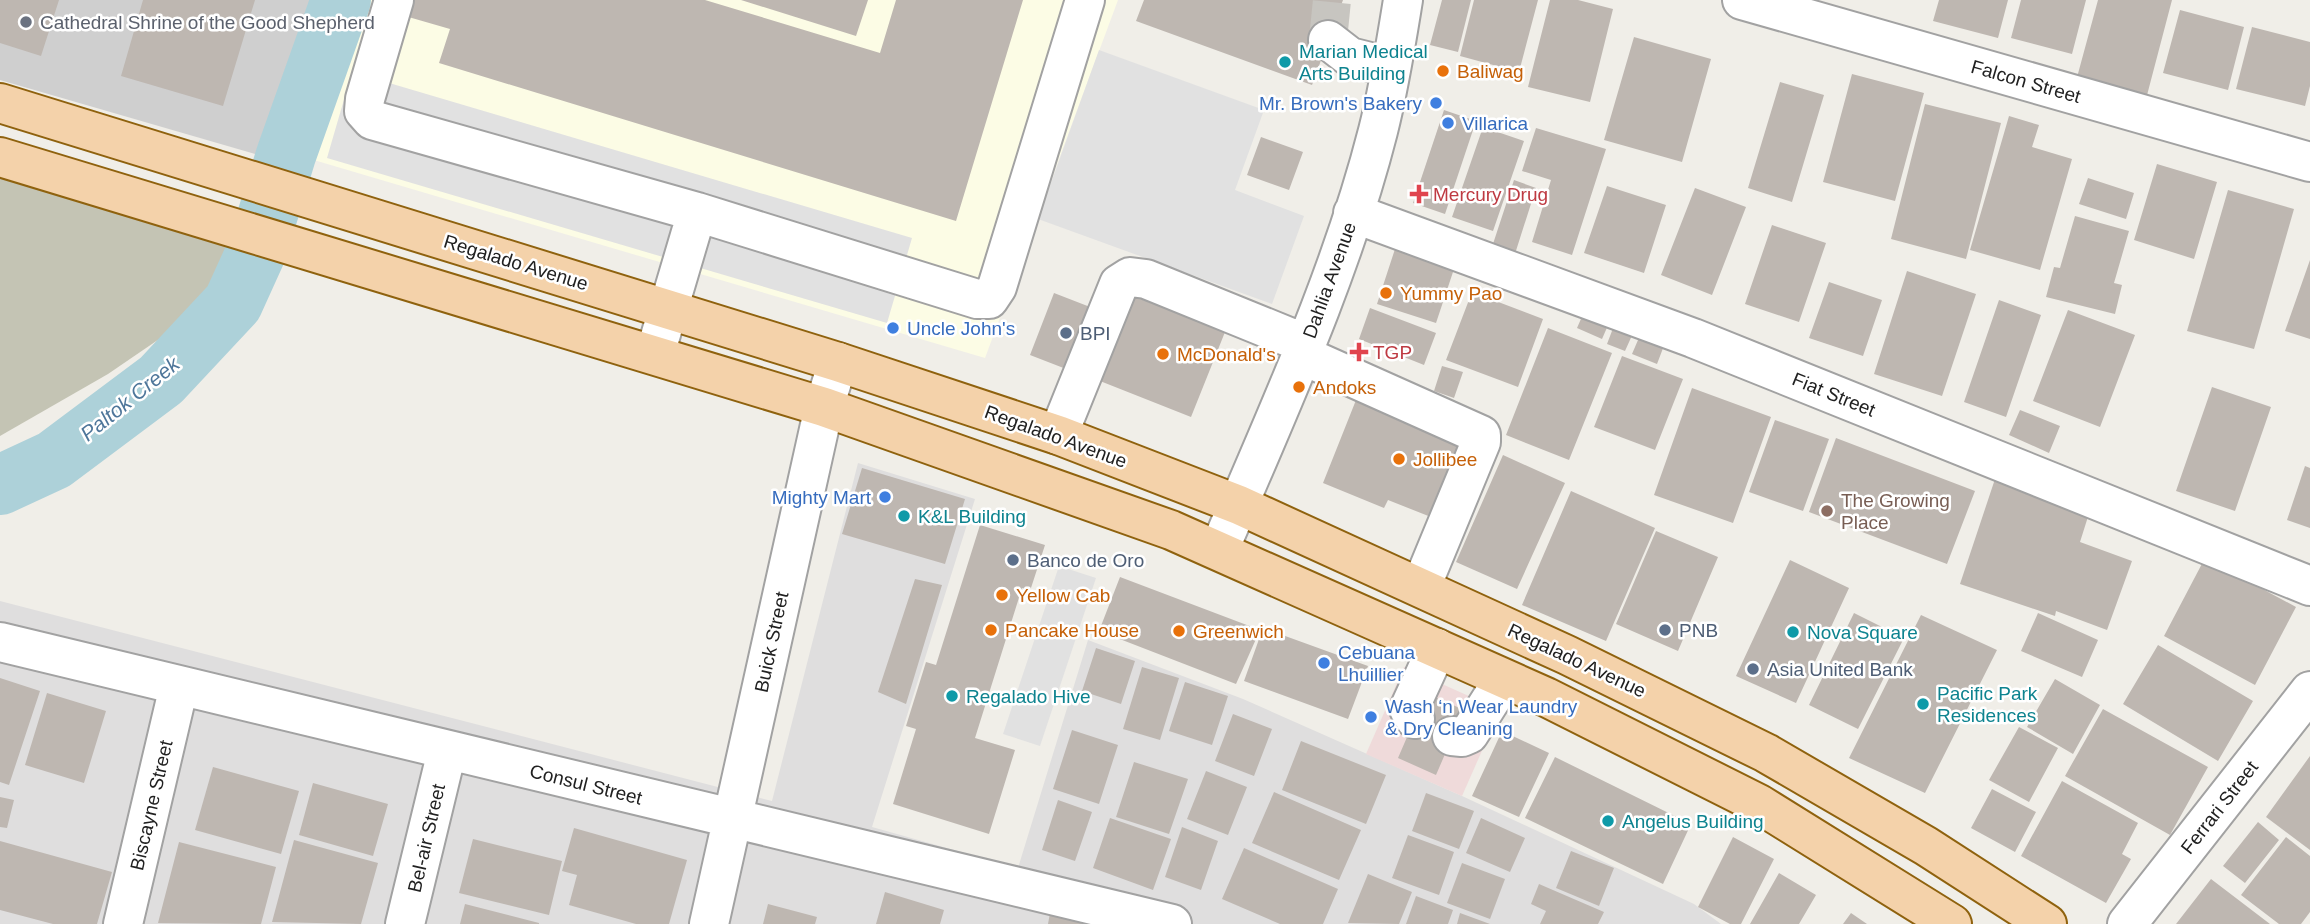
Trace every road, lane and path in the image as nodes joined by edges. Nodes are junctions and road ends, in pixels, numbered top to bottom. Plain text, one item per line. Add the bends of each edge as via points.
1 (394, 0) edge
2 (1086, 0) edge
3 (1403, 0) edge
4 (1742, 0) edge
5 (1328, 40) dead end
6 (1390, 67) junction
7 (0, 103) edge
8 (0, 157) edge
9 (2310, 162) edge
10 (1353, 213) junction
11 (707, 215) junction
12 (679, 311) junction
13 (1304, 350) junction
14 (666, 357) junction
15 (838, 362) junction
16 (824, 407) junction
17 (1058, 435) junction
18 (1239, 505) junction
19 (1219, 550) junction
20 (2310, 586) edge
21 (1421, 587) junction
22 (0, 642) edge
23 (1437, 648) junction
24 (1504, 679) junction
25 (179, 686) junction
26 (2310, 691) edge
27 (1415, 719) dead end
28 (1452, 736) dead end
29 (447, 751) junction
30 (733, 820) junction
31 (123, 924) edge
32 (405, 924) edge
33 (709, 924) edge
34 (1172, 924) edge
35 (1952, 924) edge
36 (2048, 924) edge
37 (2127, 924) edge

1 - 11 street via 366,99 364,111 372,120
2 - 11 street via 997,287 989,299
3 - 6 street, Dahlia Avenue
4 - 9 street, Falcon Street
5 - 6 street via 1350,57
6 - 10 street, Dahlia Avenue via 1378,130
7 - 12 main road, Regalado Avenue
8 - 14 main road
10 - 13 street, Dahlia Avenue
10 - 20 street, Fiat Street via 1693,338
11 - 12 street
12 - 14 street
12 - 15 main road, Regalado Avenue
13 - 17 street via 1146,279 1130,277 1119,284
13 - 18 street, Dahlia Avenue
13 - 21 street via 1481,435
14 - 16 main road
15 - 16 street, Buick Street
15 - 17 main road, Regalado Avenue
16 - 19 main road via 1101,503
16 - 30 street, Buick Street
17 - 18 main road, Regalado Avenue
18 - 19 street, Dahlia Avenue
18 - 21 main road, Regalado Avenue
19 - 23 main road
21 - 36 main road, Regalado Avenue via 1766,754 1926,846
22 - 25 street, Consul Street
23 - 24 main road
23 - 27 street via 1409,709
24 - 28 street via 1469,734
24 - 35 main road via 1759,804
25 - 29 street, Consul Street
25 - 31 street, Biscayne Street
26 - 37 street, Ferrari Street
29 - 30 street, Consul Street
29 - 32 street, Bel-air Street
30 - 33 street, Buick Street
30 - 34 street, Consul Street

